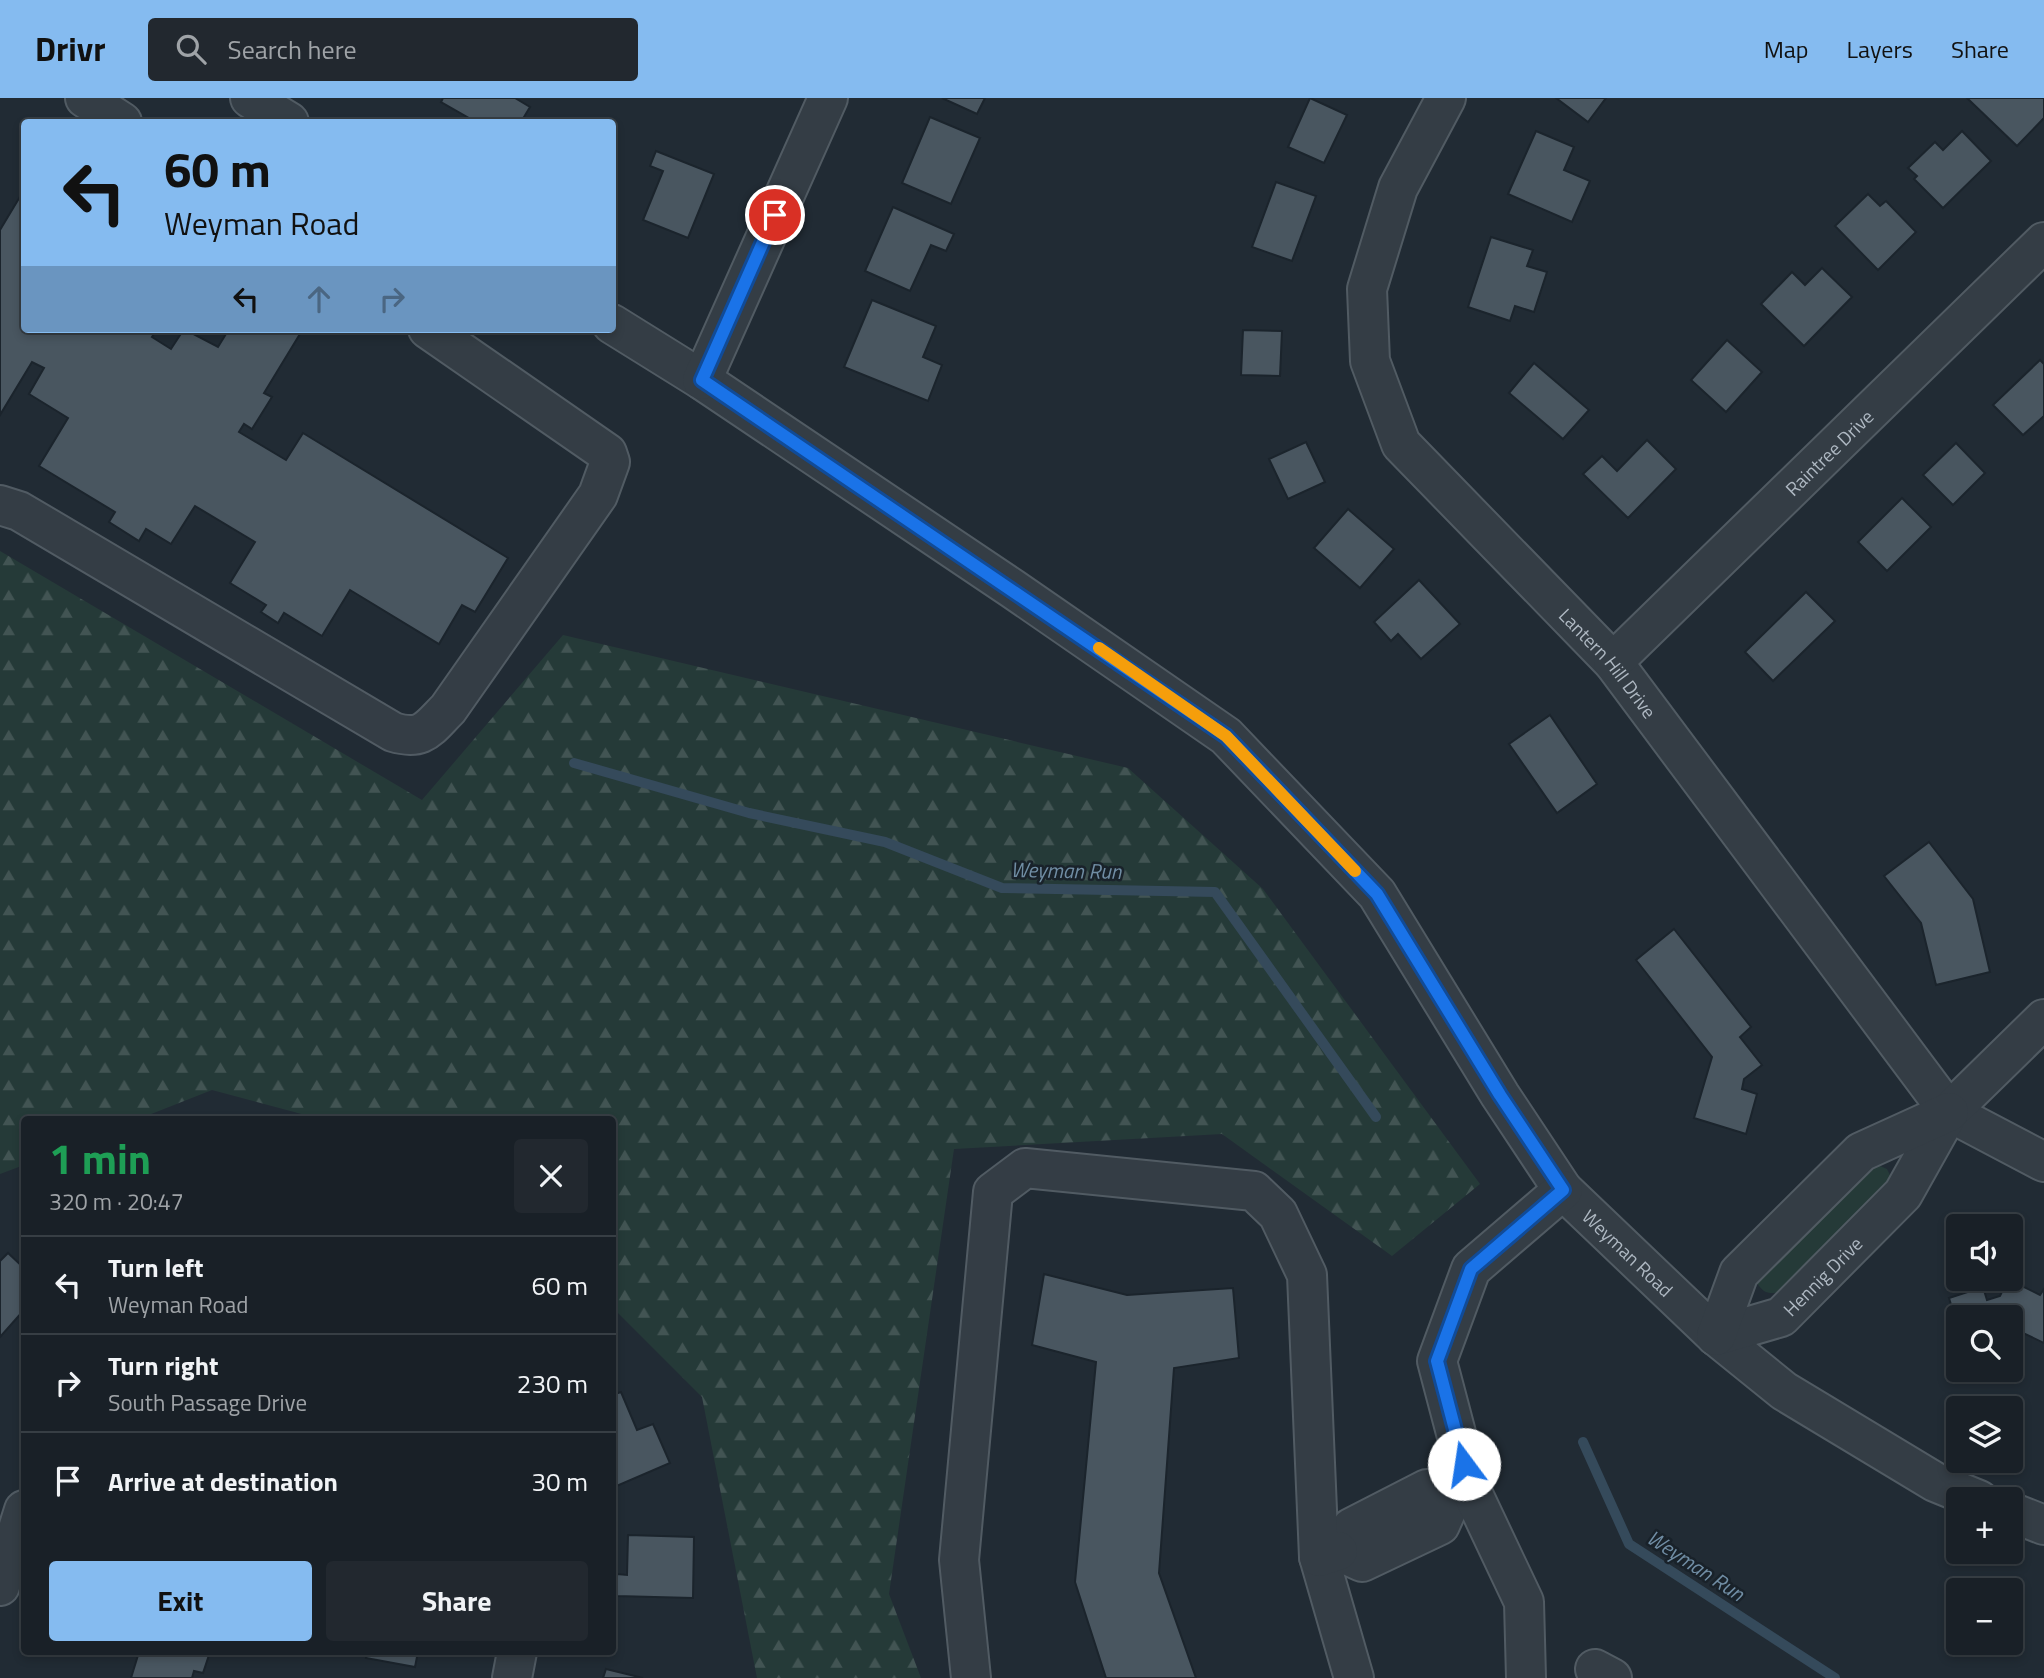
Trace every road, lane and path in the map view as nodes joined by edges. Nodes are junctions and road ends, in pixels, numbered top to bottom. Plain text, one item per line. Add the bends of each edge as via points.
1 (85, 98) edge
2 (250, 98) edge
3 (828, 98) edge
4 (1446, 98) edge
5 (117, 119) edge
6 (284, 119) edge
7 (2044, 242) edge
8 (616, 326) edge
9 (434, 333) edge
10 (702, 380) junction
11 (0, 505) edge
12 (1613, 662) junction
13 (2044, 1019) edge
14 (1950, 1112) junction
15 (2044, 1162) edge
16 (1563, 1190) junction
17 (1716, 1336) junction
18 (1947, 1487) edge
19 (1462, 1493) junction
20 (2023, 1517) edge
21 (21, 1520) edge
22 (2044, 1525) edge
23 (1328, 1554) junction
24 (0, 1586) edge
25 (516, 1655) edge
26 (512, 1678) edge
27 (971, 1678) edge
28 (1354, 1678) edge
29 (1526, 1678) edge

1 - 5 street
2 - 6 street
3 - 10 street
4 - 12 street, Lantern Hill Drive via 1398,188 1367,289 1370,362 1401,444
7 - 12 street, Raintree Drive
8 - 10 street, Weyman Road
9 - 11 street via 607,453 610,462 598,495 448,709 422,734 408,737 393,732 19,511
10 - 16 street, Weyman Road via 1226,736 1377,894
12 - 14 street, Lantern Hill Drive
13 - 14 street, Hennig Drive
14 - 15 street, Lantern Hill Drive
14 - 17 street, Hennig Drive via 1903,1194 1781,1317
14 - 17 street, Hennig Drive via 1861,1152 1739,1273
16 - 17 street, Weyman Road
16 - 19 street via 1471,1269 1437,1361
17 - 18 street, Weyman Road via 1784,1391
19 - 23 street via 1427,1489 1351,1528
19 - 29 street via 1524,1602
20 - 22 street
21 - 24 street
23 - 27 street via 1307,1275 1278,1214 1254,1191 1026,1168 993,1192 959,1560
23 - 28 street
25 - 26 street

